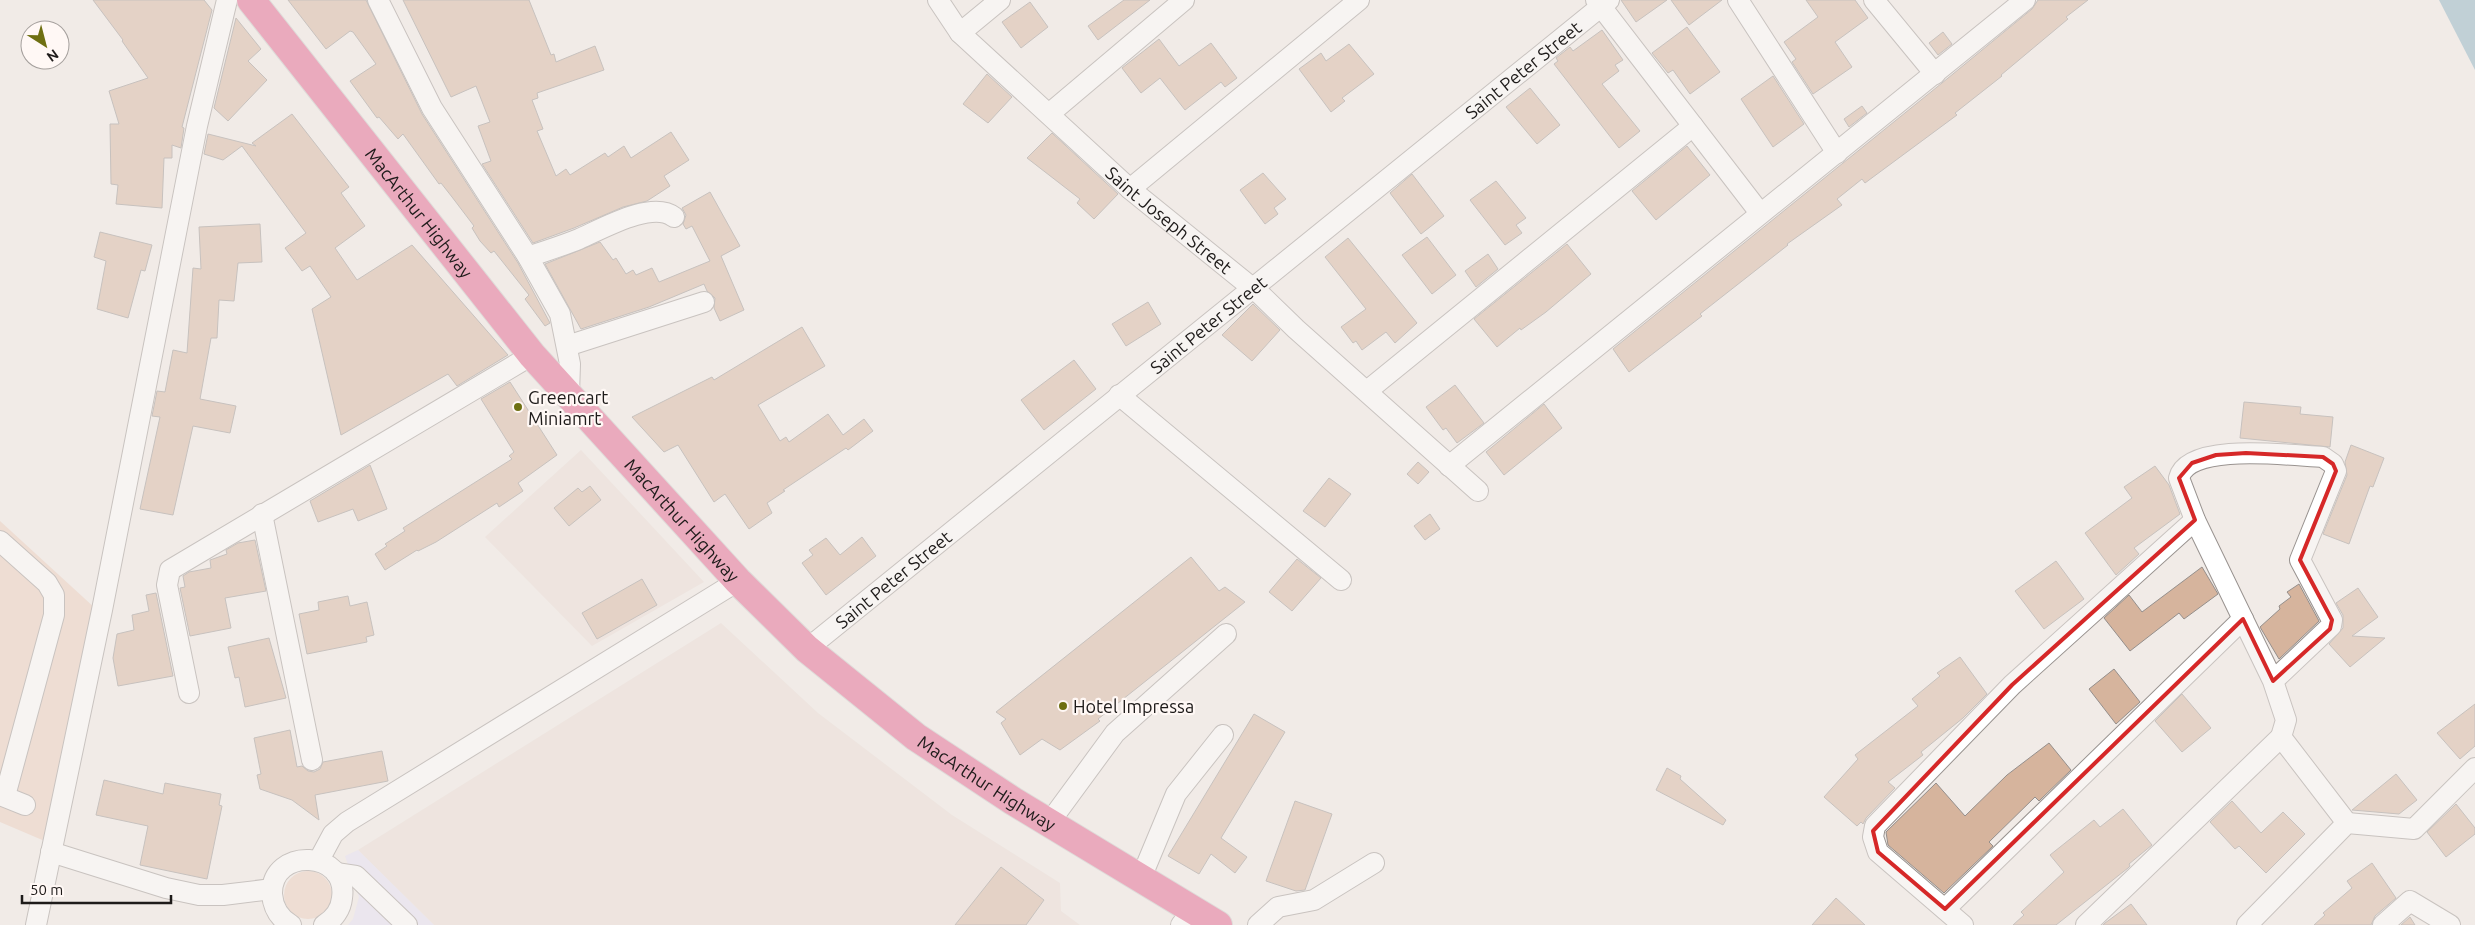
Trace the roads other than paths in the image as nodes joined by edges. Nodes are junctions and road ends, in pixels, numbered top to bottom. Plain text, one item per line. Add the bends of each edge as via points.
1 (227, 0) edge
2 (251, 0) edge
3 (378, 0) edge
4 (938, 0) edge
5 (1000, 0) edge
6 (1184, 0) edge
7 (1359, 0) edge
8 (1738, 0) edge
9 (1874, 0) edge
10 (2023, 1) edge
11 (1602, 2) edge
12 (960, 33) junction
13 (1934, 74) junction
14 (1049, 114) junction
15 (1693, 126) junction
16 (1837, 153) junction
17 (1130, 189) junction
18 (1760, 213) junction
19 (674, 217) dead end
20 (528, 257) junction
21 (1252, 288) junction
22 (704, 302) dead end
23 (567, 346) junction
24 (532, 355) junction
25 (1367, 391) junction
26 (569, 395) junction
27 (1119, 395) junction
28 (1450, 466) junction
29 (1478, 490) dead end
30 (262, 514) junction
31 (2195, 520) junction
32 (0, 541) edge
33 (1341, 580) dead end
34 (738, 582) junction
35 (2243, 619) junction
36 (1226, 634) dead end
37 (807, 649) junction
38 (2273, 681) junction
39 (189, 693) dead end
40 (1223, 734) dead end
41 (2281, 737) junction
42 (312, 760) dead end
43 (2475, 768) edge
44 (3, 796) edge
45 (24, 806) dead end
46 (1049, 823) junction
47 (2347, 823) junction
48 (51, 852) junction
49 (319, 860) junction
50 (1374, 863) dead end
51 (336, 873) junction
52 (1141, 878) junction
53 (272, 889) junction
54 (1946, 909) junction
55 (1187, 917) edge
56 (36, 925) edge
57 (291, 925) edge
58 (324, 925) edge
59 (407, 925) edge
60 (1218, 925) edge
61 (1258, 925) edge
62 (1963, 925) edge
63 (2086, 925) edge
64 (2247, 925) edge
65 (2383, 925) edge
66 (2450, 925) edge

1 - 48 street via 197,126
2 - 24 highway, MacArthur Highway
3 - 20 street via 432,108
4 - 12 street, Saint Joseph Street
5 - 12 street
6 - 14 street
7 - 17 street
8 - 16 street
9 - 13 street
10 - 13 street
11 - 15 street
11 - 21 street, Saint Peter Street
12 - 14 street, Saint Joseph Street
13 - 16 street
14 - 17 street, Saint Joseph Street
15 - 18 street
15 - 25 street
16 - 18 street
17 - 21 street, Saint Joseph Street
18 - 28 street
19 - 20 street via 662,211 631,216
20 - 23 street via 560,314
21 - 25 street, Saint Joseph Street
21 - 27 street, Saint Peter Street
22 - 23 street
23 - 26 street
24 - 26 highway, MacArthur Highway
24 - 30 street
25 - 28 street, Saint Joseph Street
26 - 34 highway, MacArthur Highway
27 - 33 street
27 - 37 street, Saint Peter Street
28 - 29 street, Saint Joseph Street
30 - 39 street via 170,570 167,585
30 - 42 street
31 - 35 street
31 - 38 street via 2179,478 2182,470 2192,463 2216,454 2246,453 2323,457 2333,464 2336,471 2300,560 2332,620 2332,626
31 - 54 street via 2012,685 1875,826 1873,837 1878,852
32 - 44 street via 47,583 54,595 54,615
34 - 37 highway, MacArthur Highway
34 - 49 street via 347,822 333,834
35 - 38 street
35 - 54 street
36 - 46 street via 1114,733
37 - 46 highway, MacArthur Highway via 916,737
38 - 41 street via 2286,720
40 - 52 street via 1176,794
41 - 47 street
41 - 63 street
43 - 47 street via 2414,829
44 - 45 street
46 - 52 highway, MacArthur Highway
47 - 64 street
48 - 53 street via 199,895
48 - 56 street
49 - 51 street
49 - 53 street via 307,858 284,867
50 - 61 street via 1314,900 1278,907
51 - 58 street via 341,883 342,905
51 - 59 street via 356,876
52 - 55 highway, MacArthur Highway
53 - 57 street via 277,913
54 - 62 street
55 - 60 highway, MacArthur Highway
65 - 66 street via 2410,901

